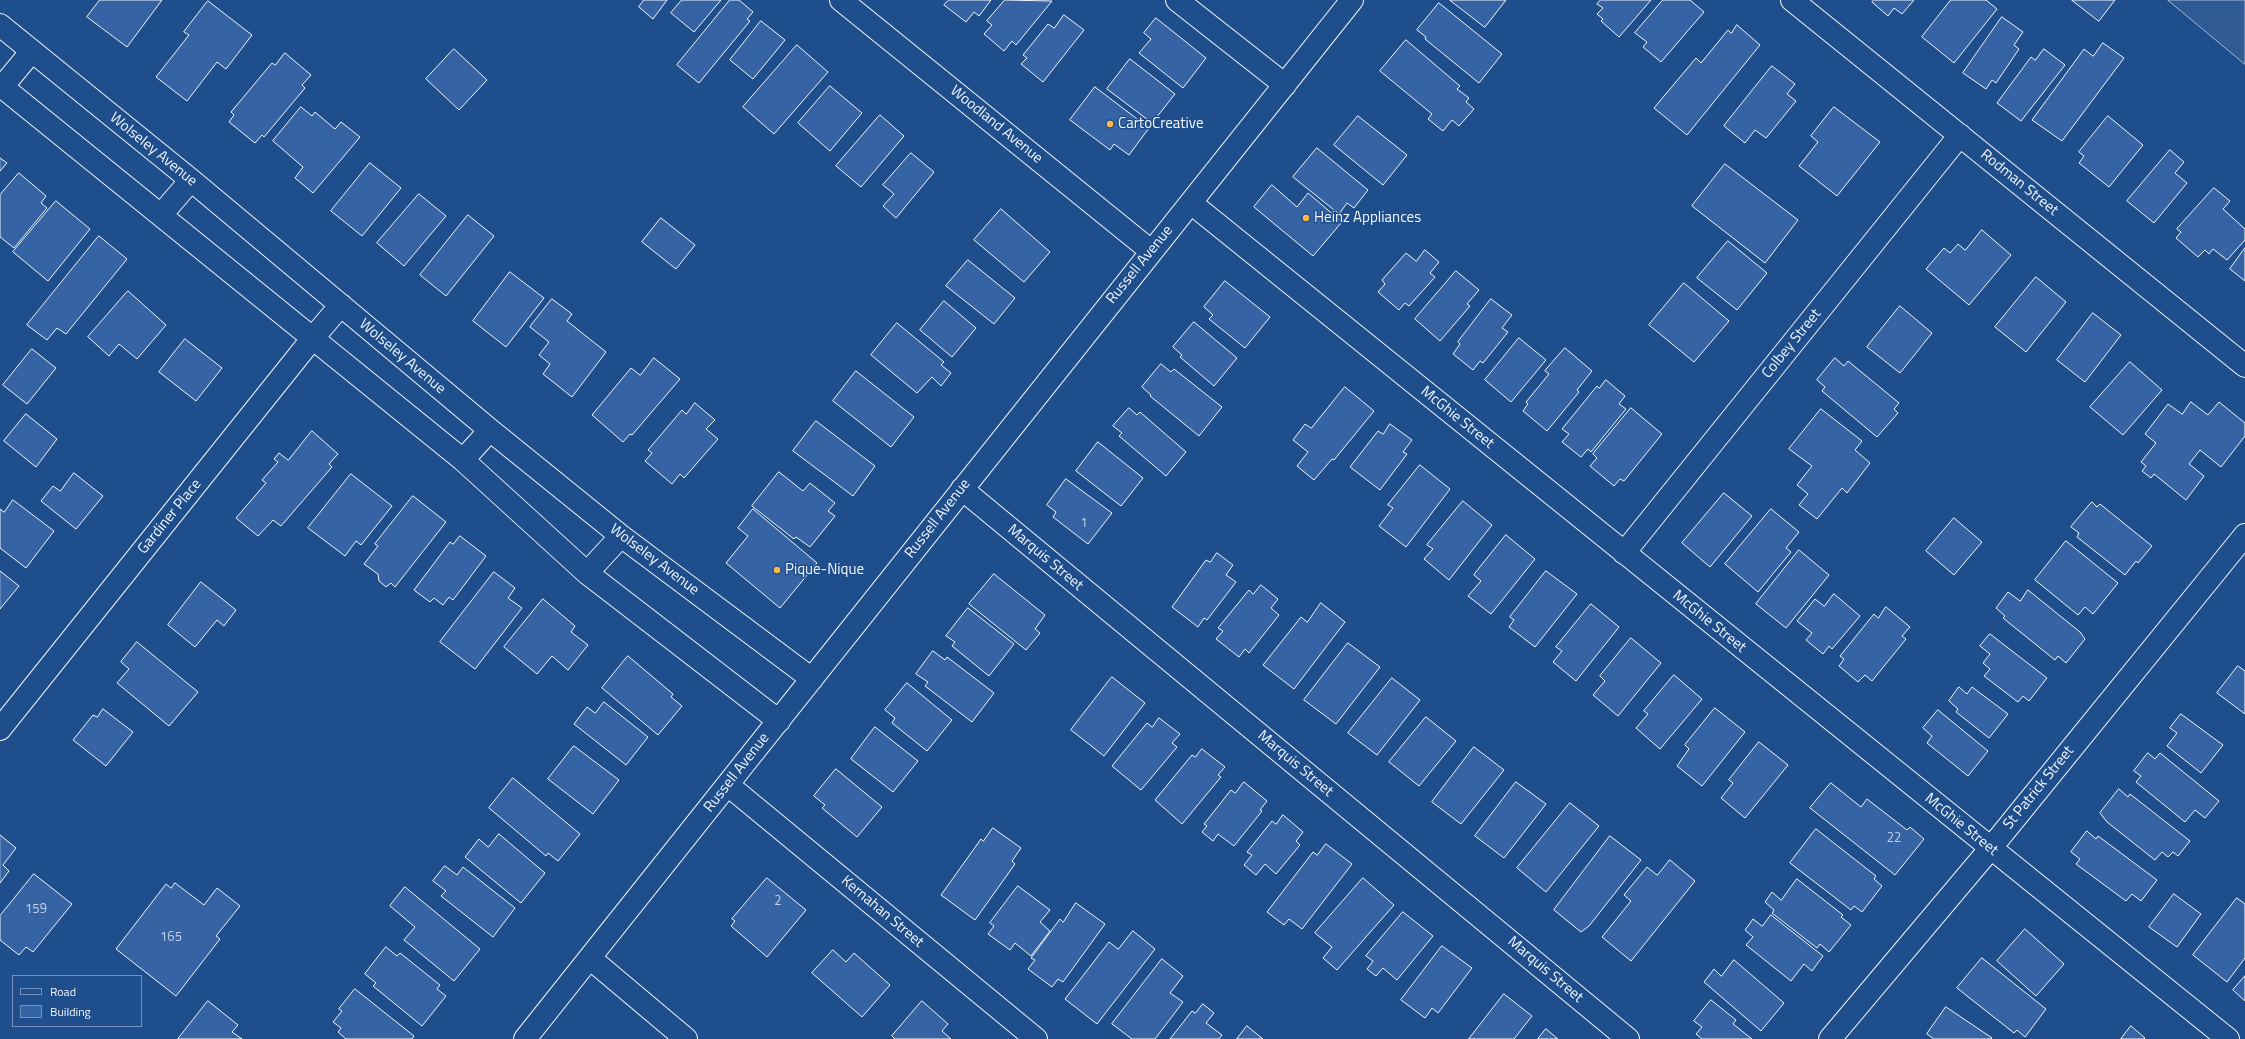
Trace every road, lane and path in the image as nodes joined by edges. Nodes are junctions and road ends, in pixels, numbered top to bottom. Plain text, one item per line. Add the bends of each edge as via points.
1 (841, 0) edge
2 (1177, 0) edge
3 (1352, 0) edge
4 (1792, 0) edge
5 (0, 25) edge
6 (32, 51) junction
7 (1285, 85) junction
8 (1, 86) edge
9 (1960, 135) junction
10 (191, 180) junction
11 (1191, 203) junction
12 (161, 215) junction
13 (1151, 251) junction
14 (341, 305) junction
15 (312, 339) junction
16 (2245, 366) edge
17 (490, 430) junction
18 (463, 460) junction
19 (962, 489) junction
20 (2245, 534) edge
21 (621, 536) junction
22 (1624, 553) junction
23 (587, 573) junction
24 (812, 679) junction
25 (778, 720) junction
26 (0, 729) edge
27 (728, 785) junction
28 (1990, 849) junction
29 (591, 959) junction
30 (526, 1039) edge
31 (686, 1039) edge
32 (1036, 1039) edge
33 (1628, 1039) edge
34 (1830, 1039) edge
35 (2228, 1039) edge

1 - 13 street, Woodland Avenue
2 - 7 street
3 - 7 street, Russell Avenue
4 - 9 street, Rodman Street
5 - 6 street, Wolseley Avenue
6 - 8 street
6 - 10 street, Wolseley Avenue
7 - 11 street, Russell Avenue
8 - 12 street
9 - 16 street, Rodman Street
9 - 22 street, Colbey Street
10 - 12 street
10 - 14 street, Wolseley Avenue
11 - 13 street, Russell Avenue
11 - 22 street, McGhie Street
12 - 15 street
13 - 19 street, Russell Avenue
14 - 15 street, Gardiner Place
14 - 17 street, Wolseley Avenue
15 - 18 street
15 - 26 street, Gardiner Place
17 - 18 street
17 - 21 street, Wolseley Avenue
18 - 23 street
19 - 24 street, Russell Avenue
19 - 33 street, Marquis Street
20 - 28 street, St Patrick Street
21 - 23 street
21 - 24 street, Wolseley Avenue
22 - 28 street, McGhie Street
23 - 25 street
24 - 25 street, Russell Avenue
25 - 27 street, Russell Avenue
27 - 29 street, Russell Avenue
27 - 32 street, Kernahan Street
28 - 34 street, St Patrick Street
28 - 35 street, McGhie Street
29 - 30 street, Russell Avenue
29 - 31 street

